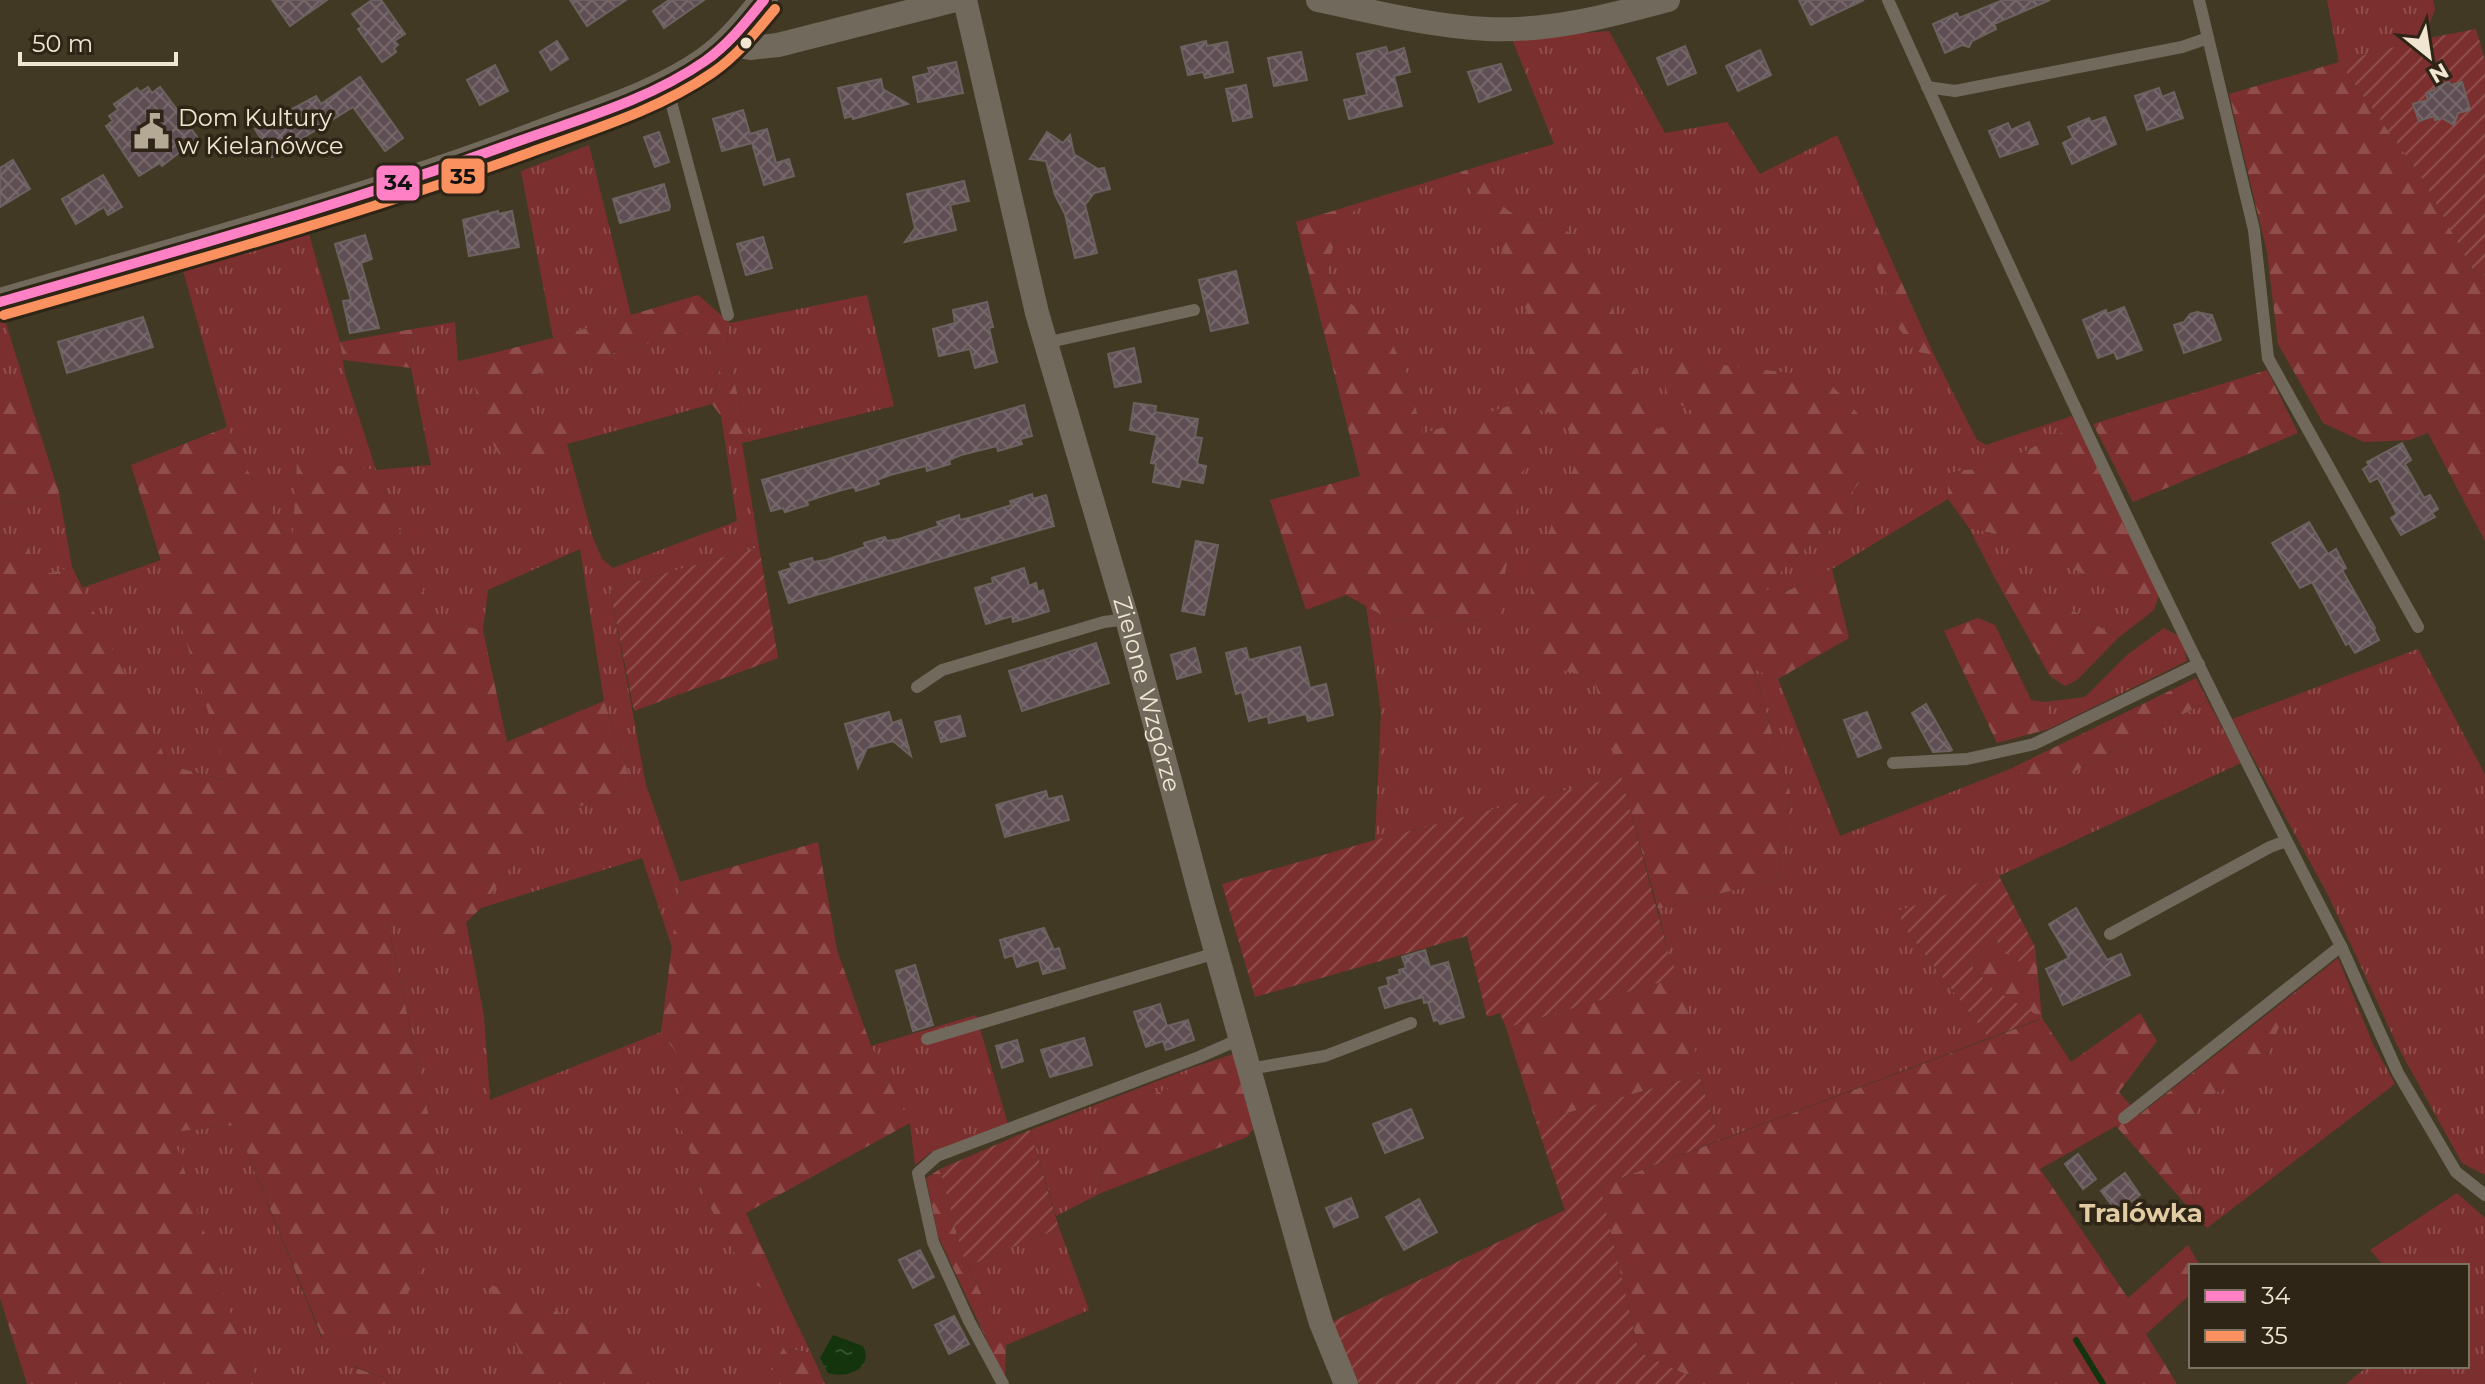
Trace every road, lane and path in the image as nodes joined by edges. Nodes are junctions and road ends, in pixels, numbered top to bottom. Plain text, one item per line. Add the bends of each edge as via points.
1 (764, 0) edge
2 (955, 0) edge
3 (965, 0) edge
4 (1318, 0) edge
5 (1668, 0) edge
6 (1888, 0) edge
7 (2199, 0) edge
8 (1620, 7) edge
9 (2208, 38) junction
10 (727, 44) junction
11 (666, 83) junction
12 (1927, 87) junction
13 (0, 302) edge
14 (1194, 310) dead end
15 (728, 315) dead end
16 (1045, 343) junction
17 (1127, 619) junction
18 (2418, 627) dead end
19 (2199, 664) junction
20 (917, 687) dead end
21 (1893, 763) dead end
22 (2286, 841) junction
23 (2110, 934) dead end
24 (2341, 946) junction
25 (1216, 953) junction
26 (1411, 1023) dead end
27 (927, 1039) dead end
28 (1240, 1039) junction
29 (1249, 1069) junction
30 (2124, 1118) dead end
31 (2485, 1195) edge
32 (1003, 1384) edge
33 (1346, 1384) edge

1 - 10 street
2 - 10 street via 778,45
3 - 16 street, Zielone Wzgórze
4 - 8 street via 1433,24 1489,29 1548,26
5 - 8 street
6 - 12 lane
7 - 9 lane
9 - 12 lane via 1955,91
9 - 18 lane via 2254,230 2268,358
10 - 11 street
11 - 13 street via 398,186
11 - 15 lane
12 - 19 lane
14 - 16 lane
16 - 17 street, Zielone Wzgórze
17 - 20 lane via 942,670
17 - 25 street, Zielone Wzgórze
19 - 21 lane via 2034,744 1967,759
19 - 22 lane
22 - 23 lane
22 - 24 lane
24 - 30 lane
24 - 31 lane via 2398,1073 2456,1172
25 - 27 lane
25 - 28 street, Zielone Wzgórze
26 - 29 lane via 1325,1056
28 - 29 street, Zielone Wzgórze
28 - 32 lane via 937,1156 918,1173 933,1242
29 - 33 street, Zielone Wzgórze via 1312,1293

